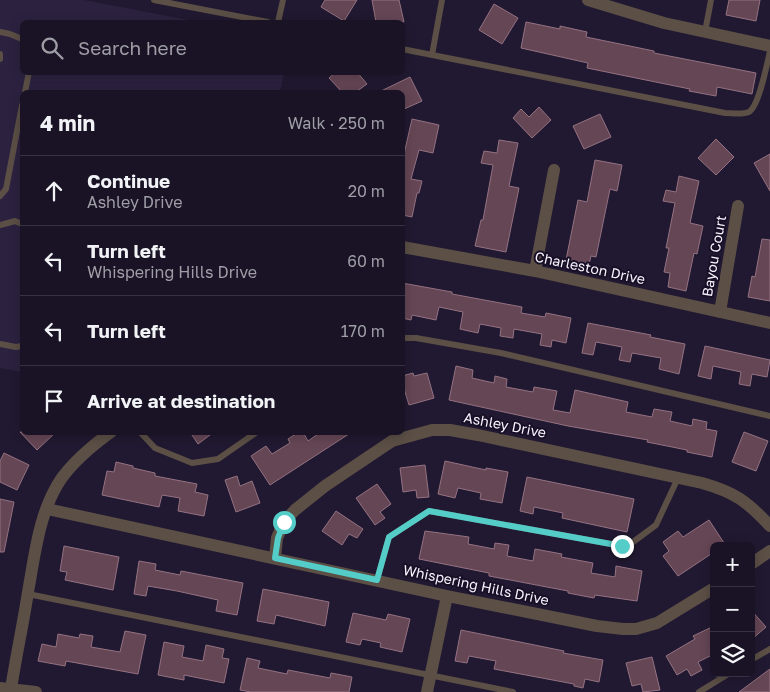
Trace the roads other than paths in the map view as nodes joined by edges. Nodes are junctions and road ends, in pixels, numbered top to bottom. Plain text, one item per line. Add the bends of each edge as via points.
1 (154, 0) edge
2 (283, 0) edge
3 (442, 0) edge
4 (711, 0) edge
5 (593, 1) edge
6 (258, 20) edge
7 (278, 20) edge
8 (0, 32) edge
9 (704, 32) junction
10 (20, 38) edge
11 (770, 46) edge
12 (405, 50) edge
13 (770, 51) edge
14 (0, 54) edge
15 (432, 55) junction
16 (0, 58) edge
17 (28, 75) edge
18 (25, 90) edge
19 (20, 116) edge
20 (554, 170) dead end
21 (0, 196) edge
22 (738, 206) dead end
23 (20, 223) edge
24 (0, 225) edge
25 (405, 248) edge
26 (535, 271) junction
27 (720, 312) junction
28 (770, 323) edge
29 (405, 338) edge
30 (0, 344) edge
31 (20, 346) edge
32 (770, 416) edge
33 (107, 435) edge
34 (143, 435) edge
35 (253, 435) edge
36 (678, 477) junction
37 (47, 509) junction
38 (770, 526) edge
39 (770, 552) edge
40 (275, 558) junction
41 (755, 561) edge
42 (377, 580) junction
43 (710, 591) edge
44 (28, 594) junction
45 (447, 596) junction
46 (770, 649) edge
47 (755, 658) edge
48 (430, 675) junction
49 (723, 677) edge
50 (5, 689) edge
51 (36, 692) edge
52 (427, 692) edge
53 (513, 692) edge
54 (699, 692) edge

1 - 6 lane
2 - 7 lane
3 - 15 lane
4 - 9 lane
5 - 9 street via 639,17
8 - 10 lane
9 - 11 street
12 - 15 lane
13 - 15 lane via 756,104 740,114
14 - 16 lane
17 - 18 lane
19 - 21 lane via 6,189
20 - 26 street
22 - 27 street, Bayou Court
23 - 24 lane via 15,221
25 - 26 street, Charleston Drive
26 - 27 street, Charleston Drive
27 - 28 street, Charleston Drive
29 - 32 lane via 500,353
30 - 31 lane
33 - 37 street via 60,480
34 - 35 lane via 155,448 192,463 218,459
36 - 38 street, Ashley Drive via 734,494
36 - 40 street, Ashley Drive via 478,435 432,430 392,441 308,498 284,522
36 - 42 lane via 656,525 622,546 429,511 389,537
37 - 40 street, Whispering Hills Drive
37 - 44 street via 37,542
39 - 41 street
40 - 42 street, Whispering Hills Drive
42 - 45 street, Whispering Hills Drive
43 - 45 street, Whispering Hills Drive via 657,624 636,629 597,626
44 - 48 lane
44 - 50 street
45 - 48 street
46 - 47 lane
48 - 52 street
48 - 53 lane
49 - 54 lane
50 - 51 street

